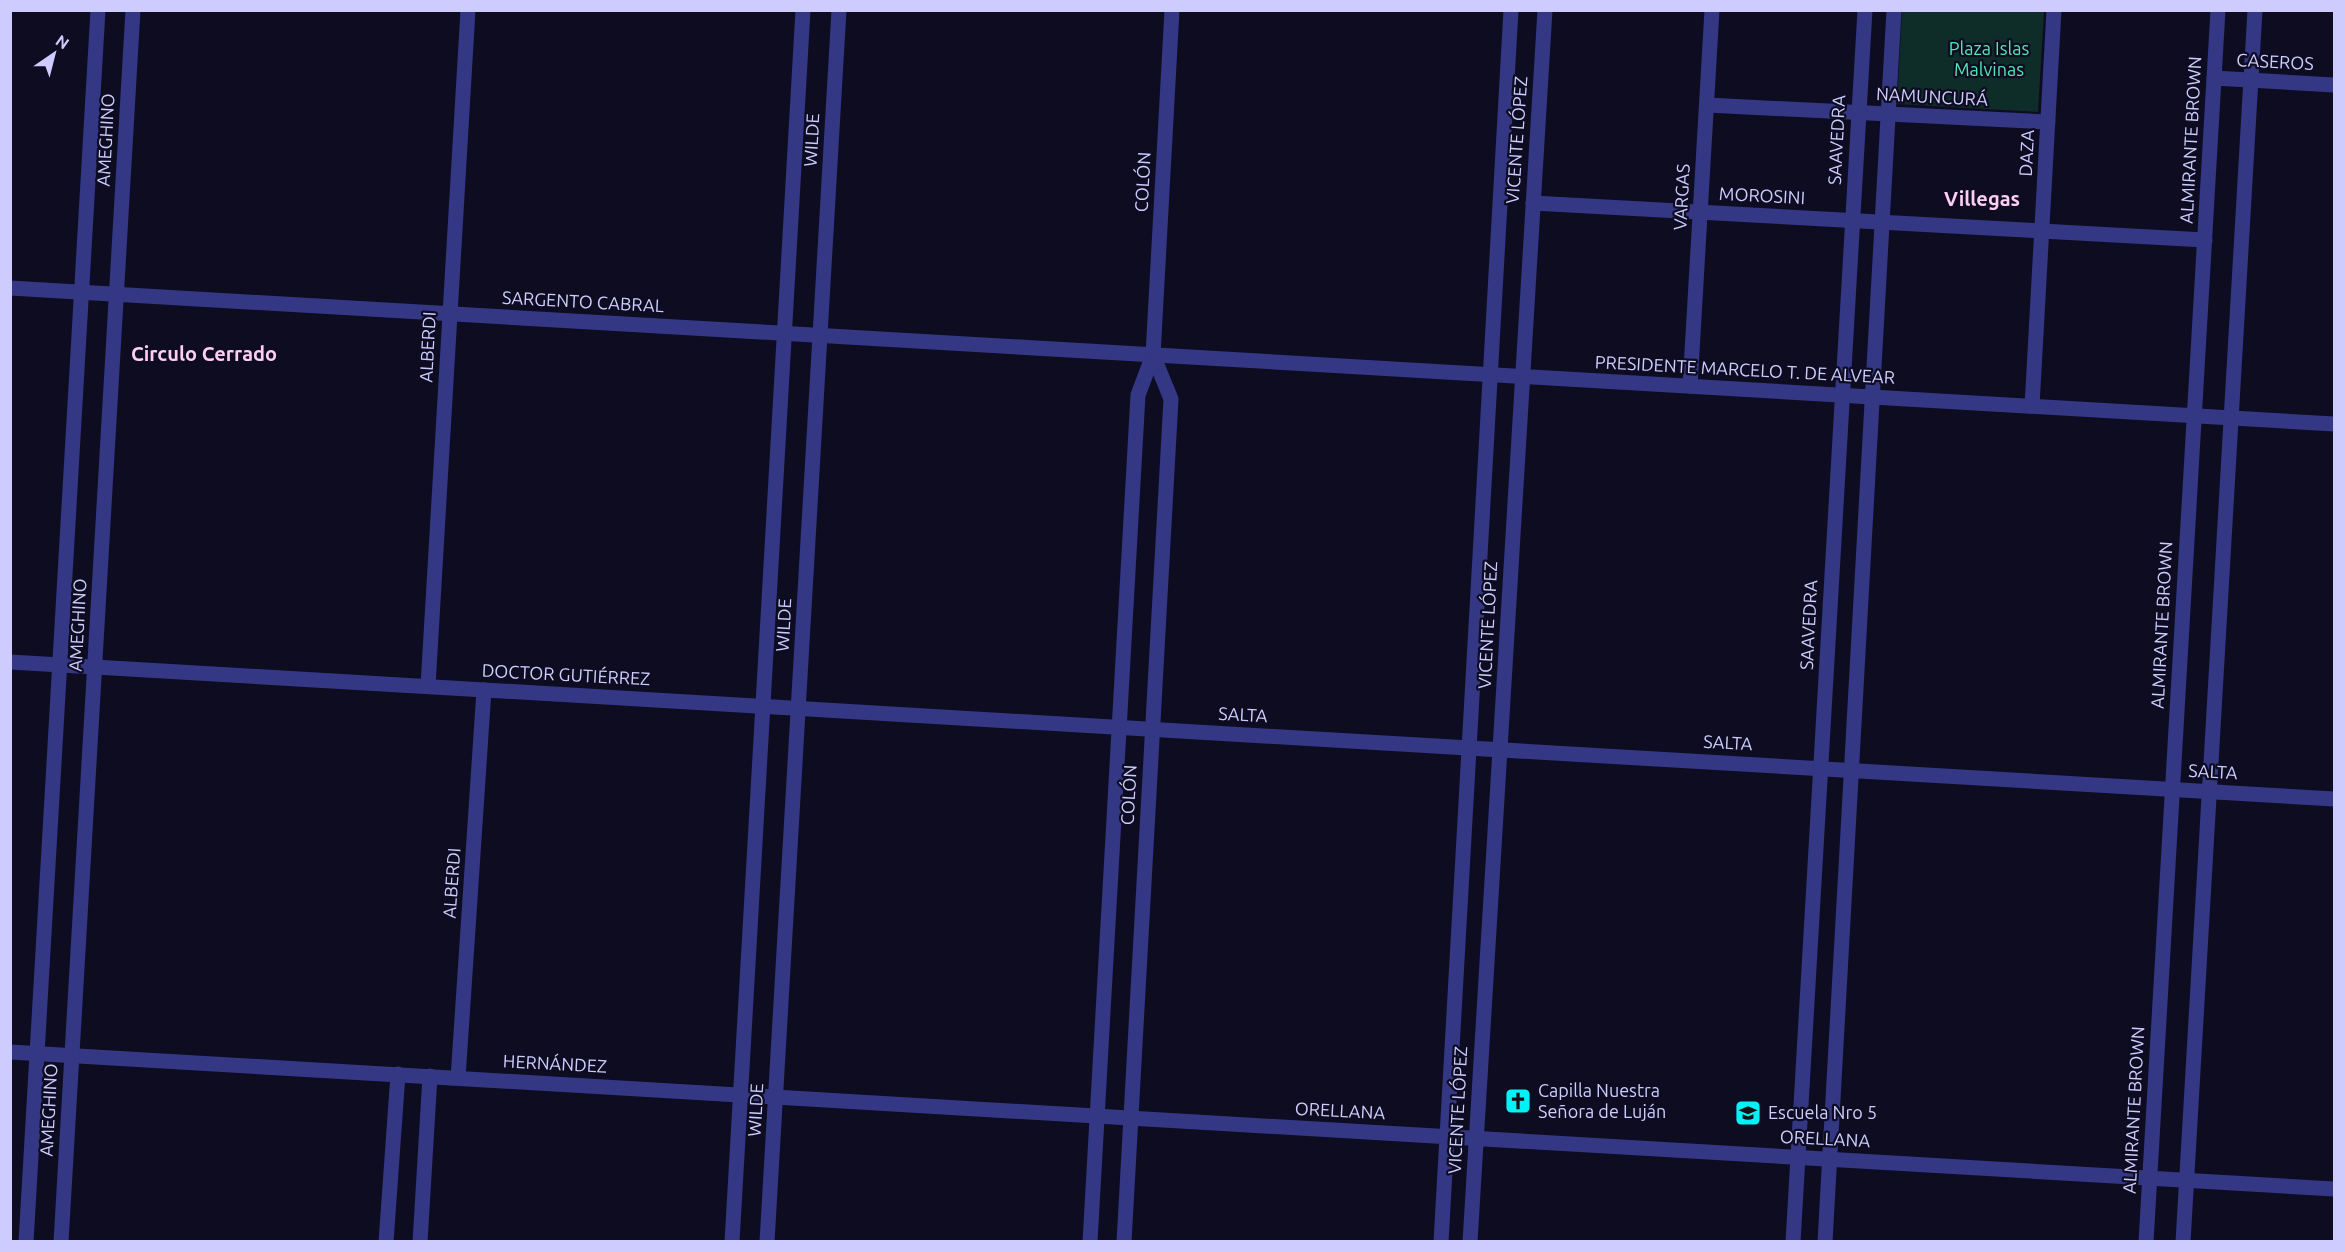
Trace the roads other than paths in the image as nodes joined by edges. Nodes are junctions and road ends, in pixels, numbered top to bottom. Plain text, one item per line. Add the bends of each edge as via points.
1 (98, 10) edge
2 (133, 10) edge
3 (468, 10) edge
4 (803, 10) edge
5 (839, 10) edge
6 (1172, 10) edge
7 (1511, 10) edge
8 (1545, 10) edge
9 (1712, 10) edge
10 (1865, 10) edge
11 (1894, 10) edge
12 (2054, 10) edge
13 (2218, 10) edge
14 (2255, 10) edge
15 (2214, 78) junction
16 (2251, 80) junction
17 (2334, 85) edge
18 (1707, 105) junction
19 (1859, 112) junction
20 (1888, 114) junction
21 (2048, 122) junction
22 (1533, 203) junction
23 (1701, 212) junction
24 (1852, 220) junction
25 (1882, 222) junction
26 (2042, 231) junction
27 (2205, 240) junction
28 (10, 288) edge
29 (82, 292) junction
30 (117, 294) junction
31 (449, 314) junction
32 (784, 334) junction
33 (820, 336) junction
34 (1153, 355) junction
35 (1490, 375) junction
36 (1522, 377) junction
37 (1690, 386) junction
38 (1842, 395) junction
39 (1872, 397) junction
40 (2032, 406) junction
41 (2194, 416) junction
42 (2231, 418) junction
43 (2334, 424) edge
44 (10, 662) edge
45 (60, 665) junction
46 (95, 667) junction
47 (428, 686) junction
48 (484, 690) junction
49 (763, 706) junction
50 (799, 708) junction
51 (1119, 727) junction
52 (1153, 729) junction
53 (1468, 748) junction
54 (1500, 750) junction
55 (1820, 768) junction
56 (1851, 770) junction
57 (2172, 789) junction
58 (2209, 791) junction
59 (2334, 799) edge
60 (10, 1052) edge
61 (37, 1053) junction
62 (72, 1055) junction
63 (398, 1074) junction
64 (430, 1076) junction
65 (458, 1078) junction
66 (741, 1095) junction
67 (776, 1097) junction
68 (1097, 1116) junction
69 (1131, 1118) junction
70 (1446, 1136) junction
71 (1476, 1138) junction
72 (1798, 1157) junction
73 (1830, 1159) junction
74 (2150, 1178) junction
75 (2186, 1180) junction
76 (2334, 1189) edge
77 (26, 1242) edge
78 (61, 1242) edge
79 (386, 1242) edge
80 (420, 1242) edge
81 (732, 1242) edge
82 (767, 1242) edge
83 (1090, 1242) edge
84 (1124, 1242) edge
85 (1441, 1242) edge
86 (1470, 1242) edge
87 (1793, 1242) edge
88 (1825, 1242) edge
89 (2146, 1242) edge
90 (2183, 1242) edge

1 - 29 street, AMEGHINO
2 - 30 street, AMEGHINO
3 - 31 street, ALBERDI
4 - 32 street, WILDE
5 - 33 street, WILDE
6 - 34 street, COLÓN
7 - 35 street, VICENTE LÓPEZ
8 - 22 street, VICENTE LÓPEZ
9 - 18 street, VARGAS
10 - 19 street, SAAVEDRA
11 - 20 street
12 - 21 street, DAZA
13 - 15 street, ALMIRANTE BROWN
14 - 16 street
15 - 16 street, CASEROS
15 - 27 street, ALMIRANTE BROWN
16 - 17 street, CASEROS
16 - 42 street
18 - 19 street, NAMUNCURÁ
18 - 23 street, VARGAS
19 - 20 street, NAMUNCURÁ
19 - 24 street, SAAVEDRA
20 - 21 street, NAMUNCURÁ
20 - 25 street
21 - 26 street, DAZA
22 - 23 street, MOROSINI
22 - 36 street, VICENTE LÓPEZ
23 - 24 street, MOROSINI
23 - 37 street, VARGAS
24 - 25 street, MOROSINI
24 - 38 street, SAAVEDRA
25 - 26 street, MOROSINI
25 - 39 street
26 - 27 street, MOROSINI
26 - 40 street, DAZA
27 - 41 street, ALMIRANTE BROWN
28 - 29 street, SARGENTO CABRAL
29 - 30 street, SARGENTO CABRAL
29 - 45 street, AMEGHINO
30 - 31 street, SARGENTO CABRAL
30 - 46 street, AMEGHINO
31 - 32 street, SARGENTO CABRAL
31 - 47 street, ALBERDI
32 - 33 street, SARGENTO CABRAL
32 - 49 street, WILDE
33 - 34 street, SARGENTO CABRAL
33 - 50 street, WILDE
34 - 35 street, PRESIDENTE MARCELO T. DE ALVEAR
34 - 51 street, COLÓN via 1138,395
34 - 52 street, COLÓN via 1171,399
35 - 36 street, PRESIDENTE MARCELO T. DE ALVEAR
35 - 53 street, VICENTE LÓPEZ
36 - 37 street, PRESIDENTE MARCELO T. DE ALVEAR
36 - 54 street, VICENTE LÓPEZ
37 - 38 street, PRESIDENTE MARCELO T. DE ALVEAR
38 - 39 street, PRESIDENTE MARCELO T. DE ALVEAR
38 - 55 street, SAAVEDRA
39 - 40 street, PRESIDENTE MARCELO T. DE ALVEAR
39 - 56 street
40 - 41 street, PRESIDENTE MARCELO T. DE ALVEAR
41 - 42 street, PRESIDENTE MARCELO T. DE ALVEAR
41 - 57 street, ALMIRANTE BROWN
42 - 43 street, PRESIDENTE MARCELO T. DE ALVEAR
42 - 58 street
44 - 45 street, DOCTOR GUTIÉRREZ
45 - 46 street, DOCTOR GUTIÉRREZ
45 - 61 street, AMEGHINO
46 - 47 street, DOCTOR GUTIÉRREZ
46 - 62 street, AMEGHINO
47 - 48 street, DOCTOR GUTIÉRREZ
48 - 49 street, DOCTOR GUTIÉRREZ
48 - 65 street, ALBERDI
49 - 50 street, DOCTOR GUTIÉRREZ
49 - 66 street, WILDE
50 - 51 street, DOCTOR GUTIÉRREZ
50 - 67 street, WILDE
51 - 52 street, SALTA
51 - 68 street, COLÓN
52 - 53 street, SALTA
52 - 69 street, COLÓN
53 - 54 street, SALTA
53 - 70 street, VICENTE LÓPEZ
54 - 55 street, SALTA
54 - 71 street, VICENTE LÓPEZ
55 - 56 street, SALTA
55 - 72 street, SAAVEDRA
56 - 57 street, SALTA
56 - 73 street
57 - 58 street, SALTA
57 - 74 street, ALMIRANTE BROWN
58 - 59 street, SALTA
58 - 75 street
60 - 61 street, HERNÁNDEZ
61 - 62 street, HERNÁNDEZ
61 - 77 street, AMEGHINO
62 - 63 street, HERNÁNDEZ
62 - 78 street, AMEGHINO
63 - 64 street, HERNÁNDEZ
63 - 79 street
64 - 65 street, HERNÁNDEZ
64 - 80 street
65 - 66 street, HERNÁNDEZ
66 - 67 street, HERNÁNDEZ
66 - 81 street, WILDE
67 - 68 street, HERNÁNDEZ
67 - 82 street, WILDE
68 - 69 street, ORELLANA
68 - 83 street, COLÓN
69 - 70 street, ORELLANA
69 - 84 street, COLÓN
70 - 71 street, ORELLANA
70 - 85 street, VICENTE LÓPEZ
71 - 72 street, ORELLANA
71 - 86 street, VICENTE LÓPEZ
72 - 73 street, ORELLANA
72 - 87 street, SAAVEDRA
73 - 74 street, ORELLANA
73 - 88 street
74 - 75 street, ORELLANA
74 - 89 street, ALMIRANTE BROWN
75 - 76 street, ORELLANA
75 - 90 street

